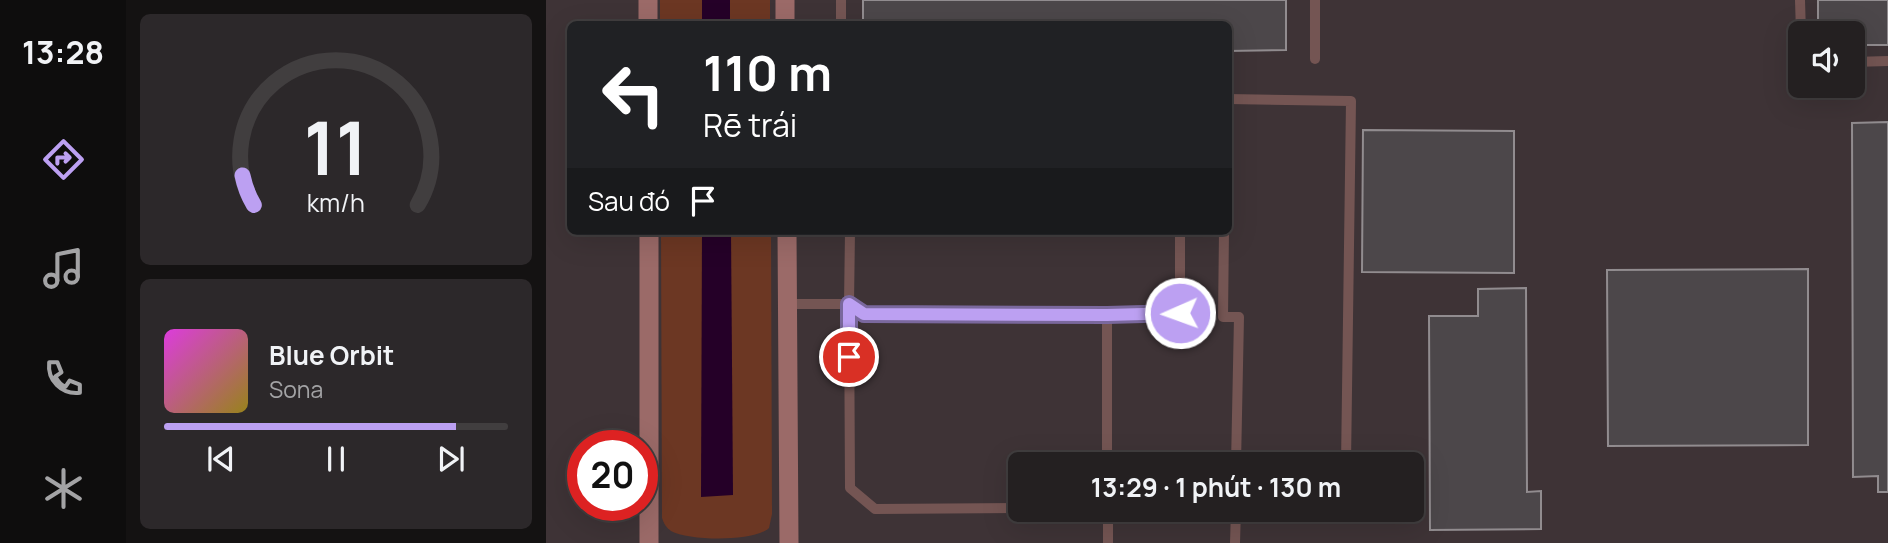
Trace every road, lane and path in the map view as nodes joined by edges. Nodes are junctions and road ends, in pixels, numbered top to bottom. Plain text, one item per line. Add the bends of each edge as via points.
1 (648, 0) edge
2 (785, 0) edge
3 (841, 0) edge
4 (1315, 0) edge
5 (1800, 0) edge
6 (648, 21) edge
7 (785, 21) edge
8 (841, 21) edge
9 (1801, 21) edge
10 (1315, 59) dead end
11 (1888, 61) edge
12 (1865, 62) edge
13 (1232, 99) edge
14 (649, 235) edge
15 (787, 235) edge
16 (850, 235) edge
17 (1180, 235) edge
18 (1224, 235) edge
19 (787, 304) junction
20 (849, 304) junction
21 (1107, 315) junction
22 (1107, 452) edge
23 (1236, 452) edge
24 (1346, 452) edge
25 (1008, 508) edge
26 (1108, 522) edge
27 (1236, 522) edge
28 (649, 543) edge
29 (789, 543) edge
30 (1108, 543) edge
31 (1235, 543) edge

1 - 6 main road
2 - 7 main road
3 - 8 lane
4 - 10 lane
5 - 9 lane
11 - 12 lane
13 - 24 lane via 1351,101
14 - 28 main road
15 - 19 main road
16 - 20 lane
17 - 21 lane via 1180,313
18 - 23 lane via 1223,317 1239,317
19 - 20 lane
19 - 29 main road
20 - 21 lane via 864,314
20 - 25 lane via 850,488 875,509
21 - 22 lane
26 - 30 lane
27 - 31 lane

